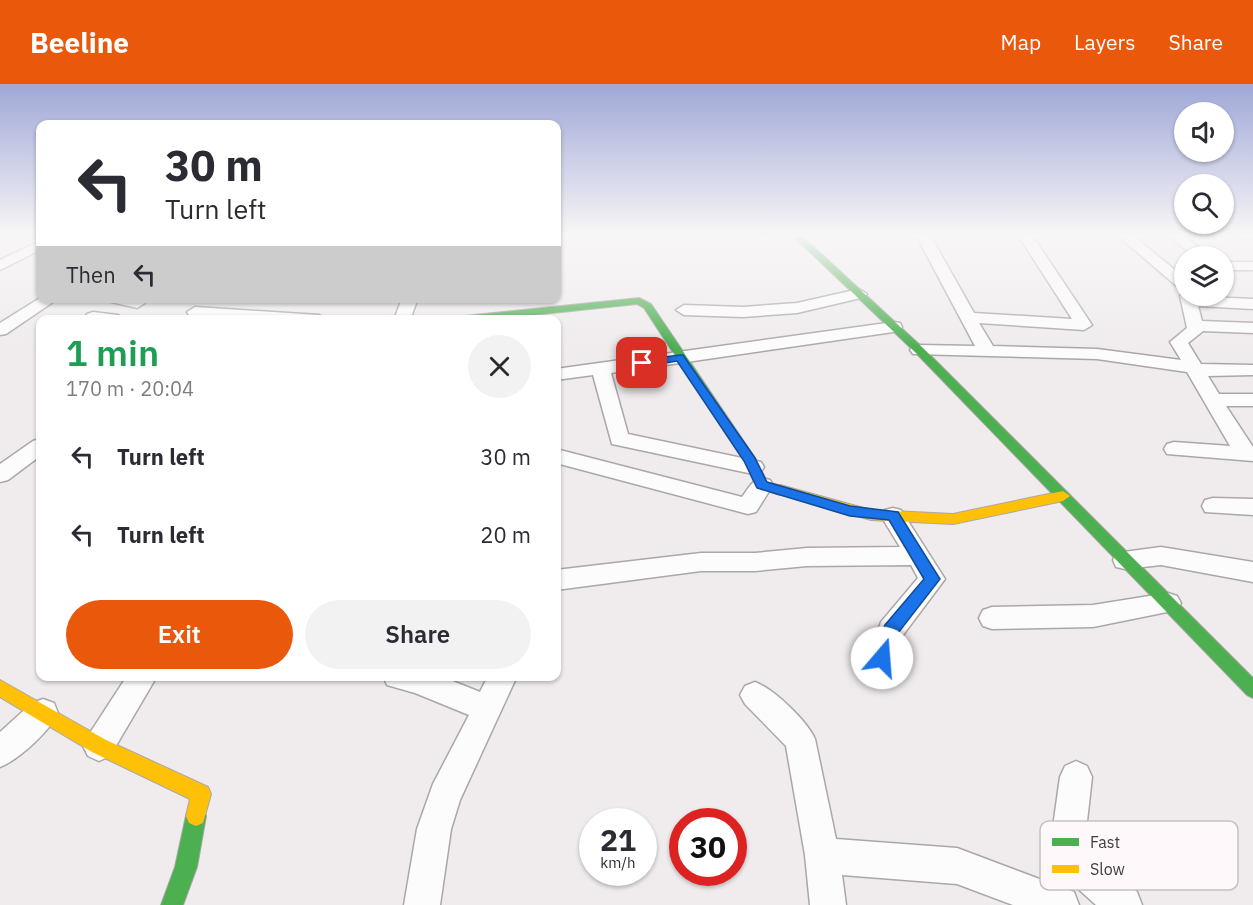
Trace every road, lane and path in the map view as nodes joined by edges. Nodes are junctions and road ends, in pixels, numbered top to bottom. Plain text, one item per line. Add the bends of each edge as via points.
1 (837, 273) edge
2 (944, 273) edge
3 (1050, 273) edge
4 (859, 294) junction
5 (1234, 301) edge
6 (43, 303) edge
7 (205, 303) edge
8 (1253, 304) edge
9 (1190, 306) edge
10 (684, 310) dead end
11 (192, 315) edge
12 (522, 315) edge
13 (967, 317) junction
14 (1196, 326) junction
15 (894, 327) junction
16 (1253, 328) edge
17 (0, 330) edge
18 (986, 350) junction
19 (919, 351) junction
20 (680, 358) junction
21 (1195, 368) junction
22 (601, 369) junction
23 (1253, 370) edge
24 (561, 374) edge
25 (1214, 400) junction
26 (1253, 400) edge
27 (36, 449) edge
28 (1174, 449) dead end
29 (1249, 454) edge
30 (561, 457) edge
31 (0, 475) edge
32 (757, 476) junction
33 (1063, 496) junction
34 (1213, 506) dead end
35 (1253, 507) edge
36 (893, 516) junction
37 (918, 556) junction
38 (1125, 560) junction
39 (1253, 572) edge
40 (561, 579) edge
41 (1168, 603) junction
42 (992, 618) dead end
43 (882, 658) dead end
44 (140, 681) edge
45 (418, 681) edge
46 (501, 681) edge
47 (0, 688) edge
48 (1253, 690) edge
49 (755, 695) dead end
50 (488, 709) junction
51 (43, 713) junction
52 (99, 746) junction
53 (0, 752) edge
54 (1076, 777) dead end
55 (1070, 821) edge
56 (822, 855) junction
57 (1107, 890) edge
58 (172, 905) edge
59 (422, 905) edge
60 (828, 905) edge
61 (1061, 905) edge
62 (1124, 905) edge

1 - 4 street
2 - 13 street
3 - 13 street via 1084,325
4 - 10 street via 797,308 743,312
4 - 15 street
5 - 8 street
6 - 17 street
7 - 11 street
9 - 14 street
12 - 20 street via 639,301 648,306
13 - 18 street
14 - 16 street
14 - 21 street via 1179,342
15 - 19 street
15 - 20 street
18 - 19 street
18 - 21 street via 1097,354
19 - 33 street
20 - 22 street
20 - 32 street
21 - 23 street
21 - 25 street
22 - 24 street
22 - 32 street via 619,439 661,446
25 - 26 street
25 - 29 street
27 - 31 street
28 - 29 street
30 - 32 street via 748,506
32 - 36 street via 850,511
33 - 36 street via 953,519
33 - 38 street
34 - 35 street
36 - 37 street
37 - 40 street via 701,562
37 - 43 street via 932,579 891,630
38 - 39 street via 1161,556
38 - 41 street
41 - 42 street via 1093,616
41 - 48 street
44 - 52 street
45 - 50 street
46 - 50 street
47 - 51 street
49 - 56 street via 800,739
50 - 59 street via 445,796 434,829
51 - 52 street
51 - 53 street
52 - 58 street via 201,794 186,867
54 - 55 street
56 - 60 street
56 - 61 street via 957,866
57 - 62 street

